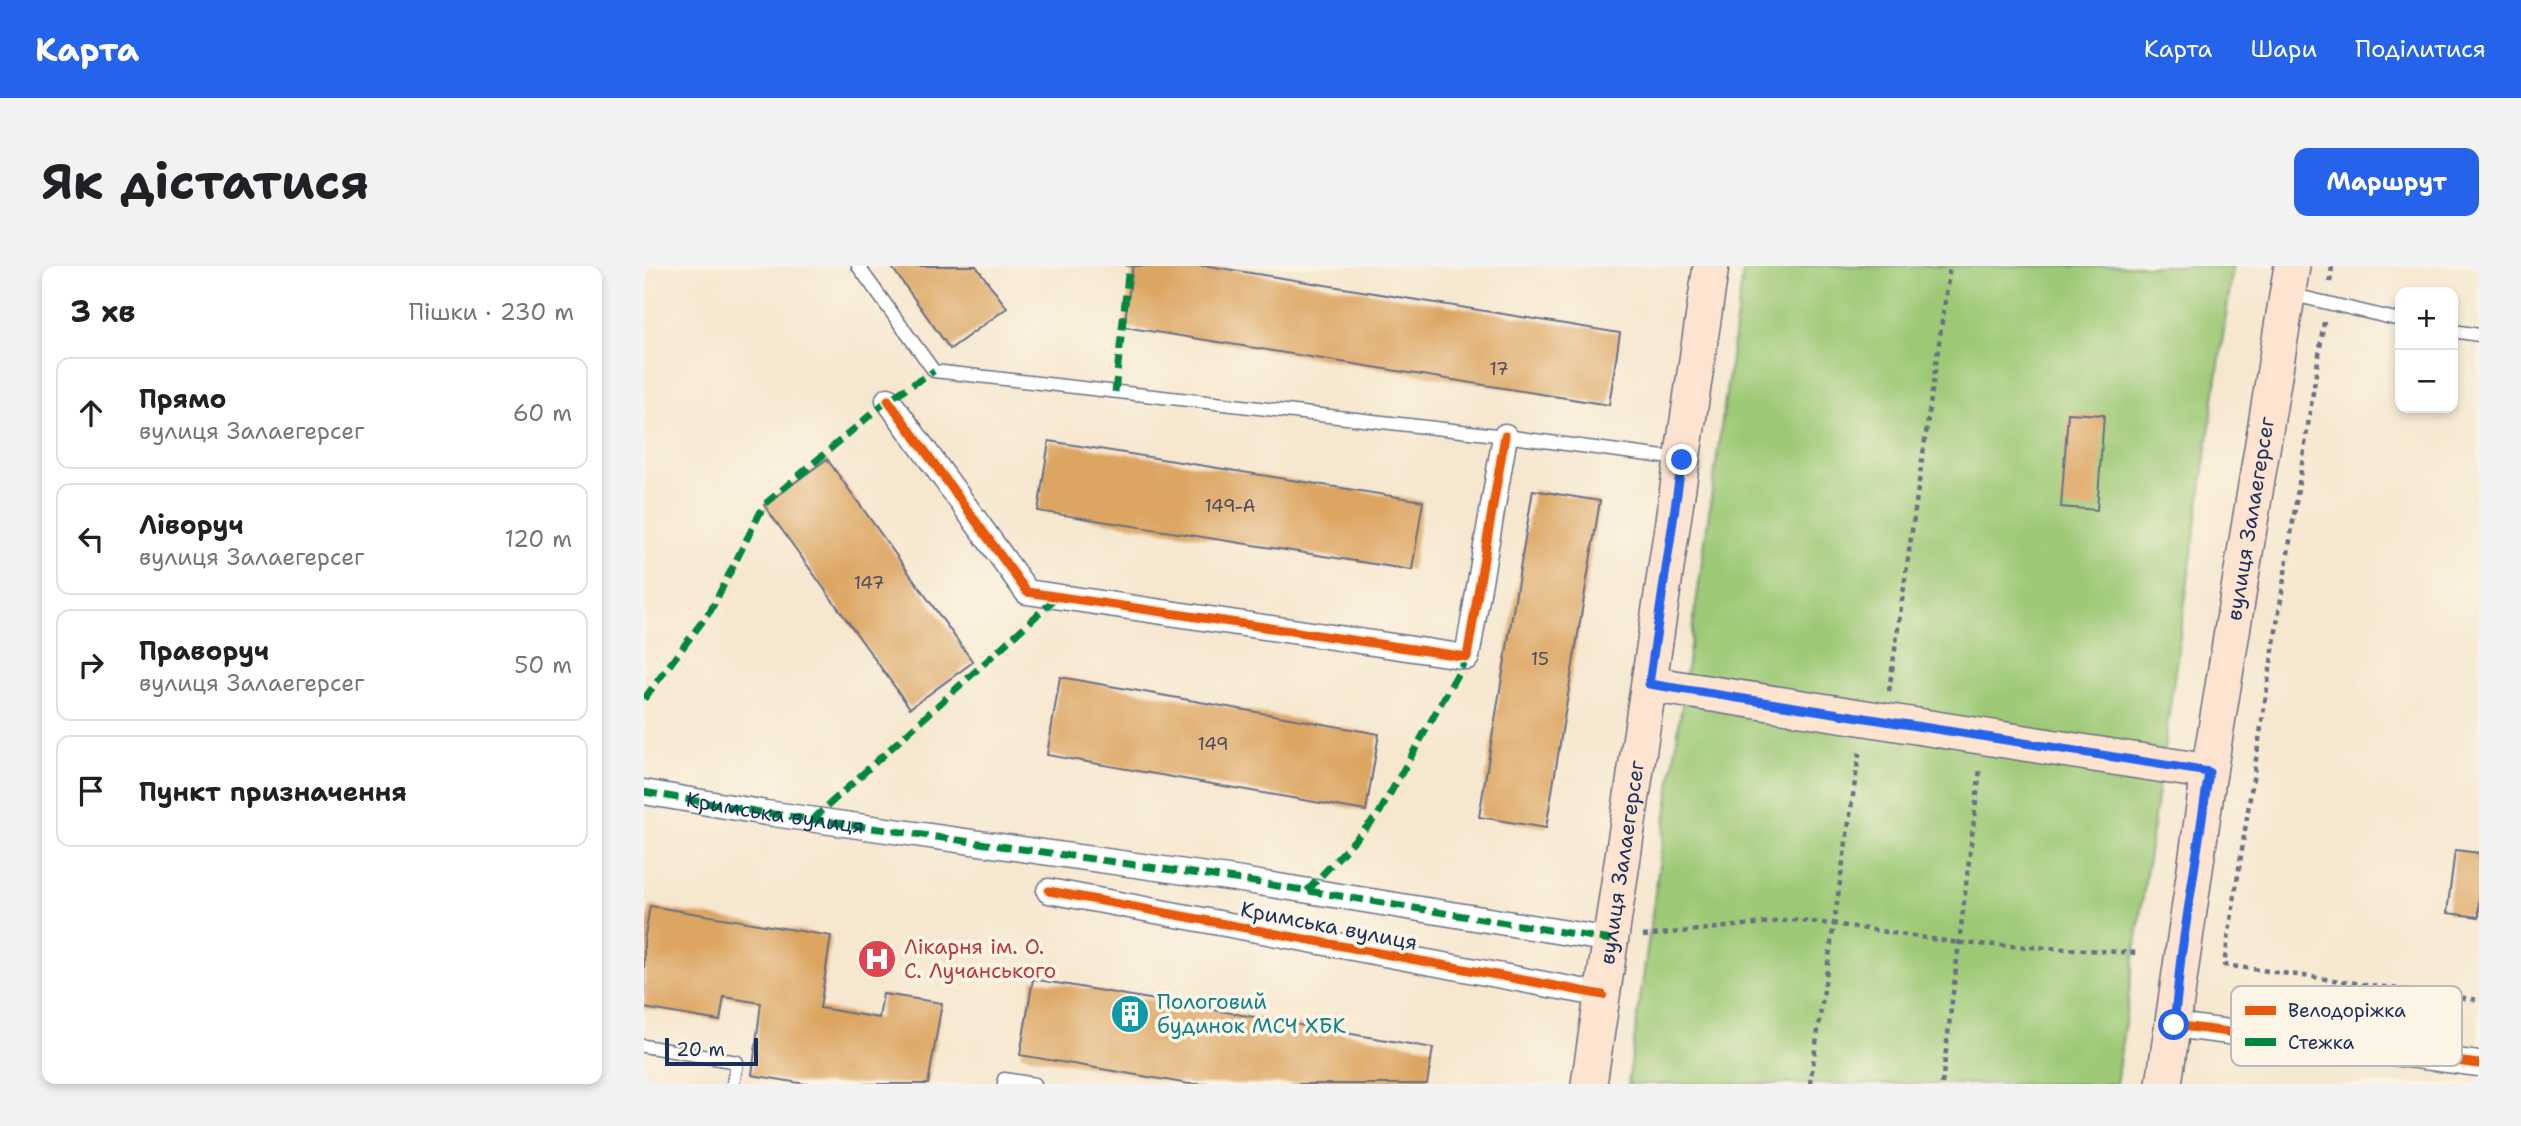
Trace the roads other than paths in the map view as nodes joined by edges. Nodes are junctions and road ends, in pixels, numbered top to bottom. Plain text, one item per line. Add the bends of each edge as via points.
1 (858, 266) edge
2 (1711, 266) edge
3 (2290, 280) edge
4 (2395, 319) edge
5 (2458, 332) edge
6 (2479, 335) edge
7 (888, 400) dead end
8 (1505, 436) junction
9 (1682, 460) junction
10 (1649, 684) junction
11 (2209, 772) junction
12 (644, 792) edge
13 (1049, 891) dead end
14 (1611, 940) junction
15 (1603, 995) junction
16 (2174, 1025) junction
17 (2231, 1032) edge
18 (644, 1046) edge
19 (733, 1084) edge
20 (1004, 1084) edge
21 (1035, 1084) edge
22 (1589, 1084) edge
23 (2164, 1084) edge

1 - 8 lane via 933,371
2 - 9 main road, вулиця Залаегерсег
3 - 4 lane via 2327,304
3 - 11 main road, вулиця Залаегерсег
5 - 6 lane
7 - 8 street via 1027,592 1466,657
8 - 9 lane
9 - 10 main road, вулиця Залаегерсег
10 - 11 main road
10 - 14 main road, вулиця Залаегерсег
11 - 16 main road, вулиця Залаегерсег
12 - 14 street, Кримська вулиця via 1236,879
13 - 15 street, Кримська вулиця
14 - 15 main road, вулиця Залаегерсег
15 - 22 main road, вулиця Залаегерсег
16 - 17 street
16 - 23 main road, вулиця Залаегерсег
18 - 19 lane via 737,1062
20 - 21 lane via 1004,1079

